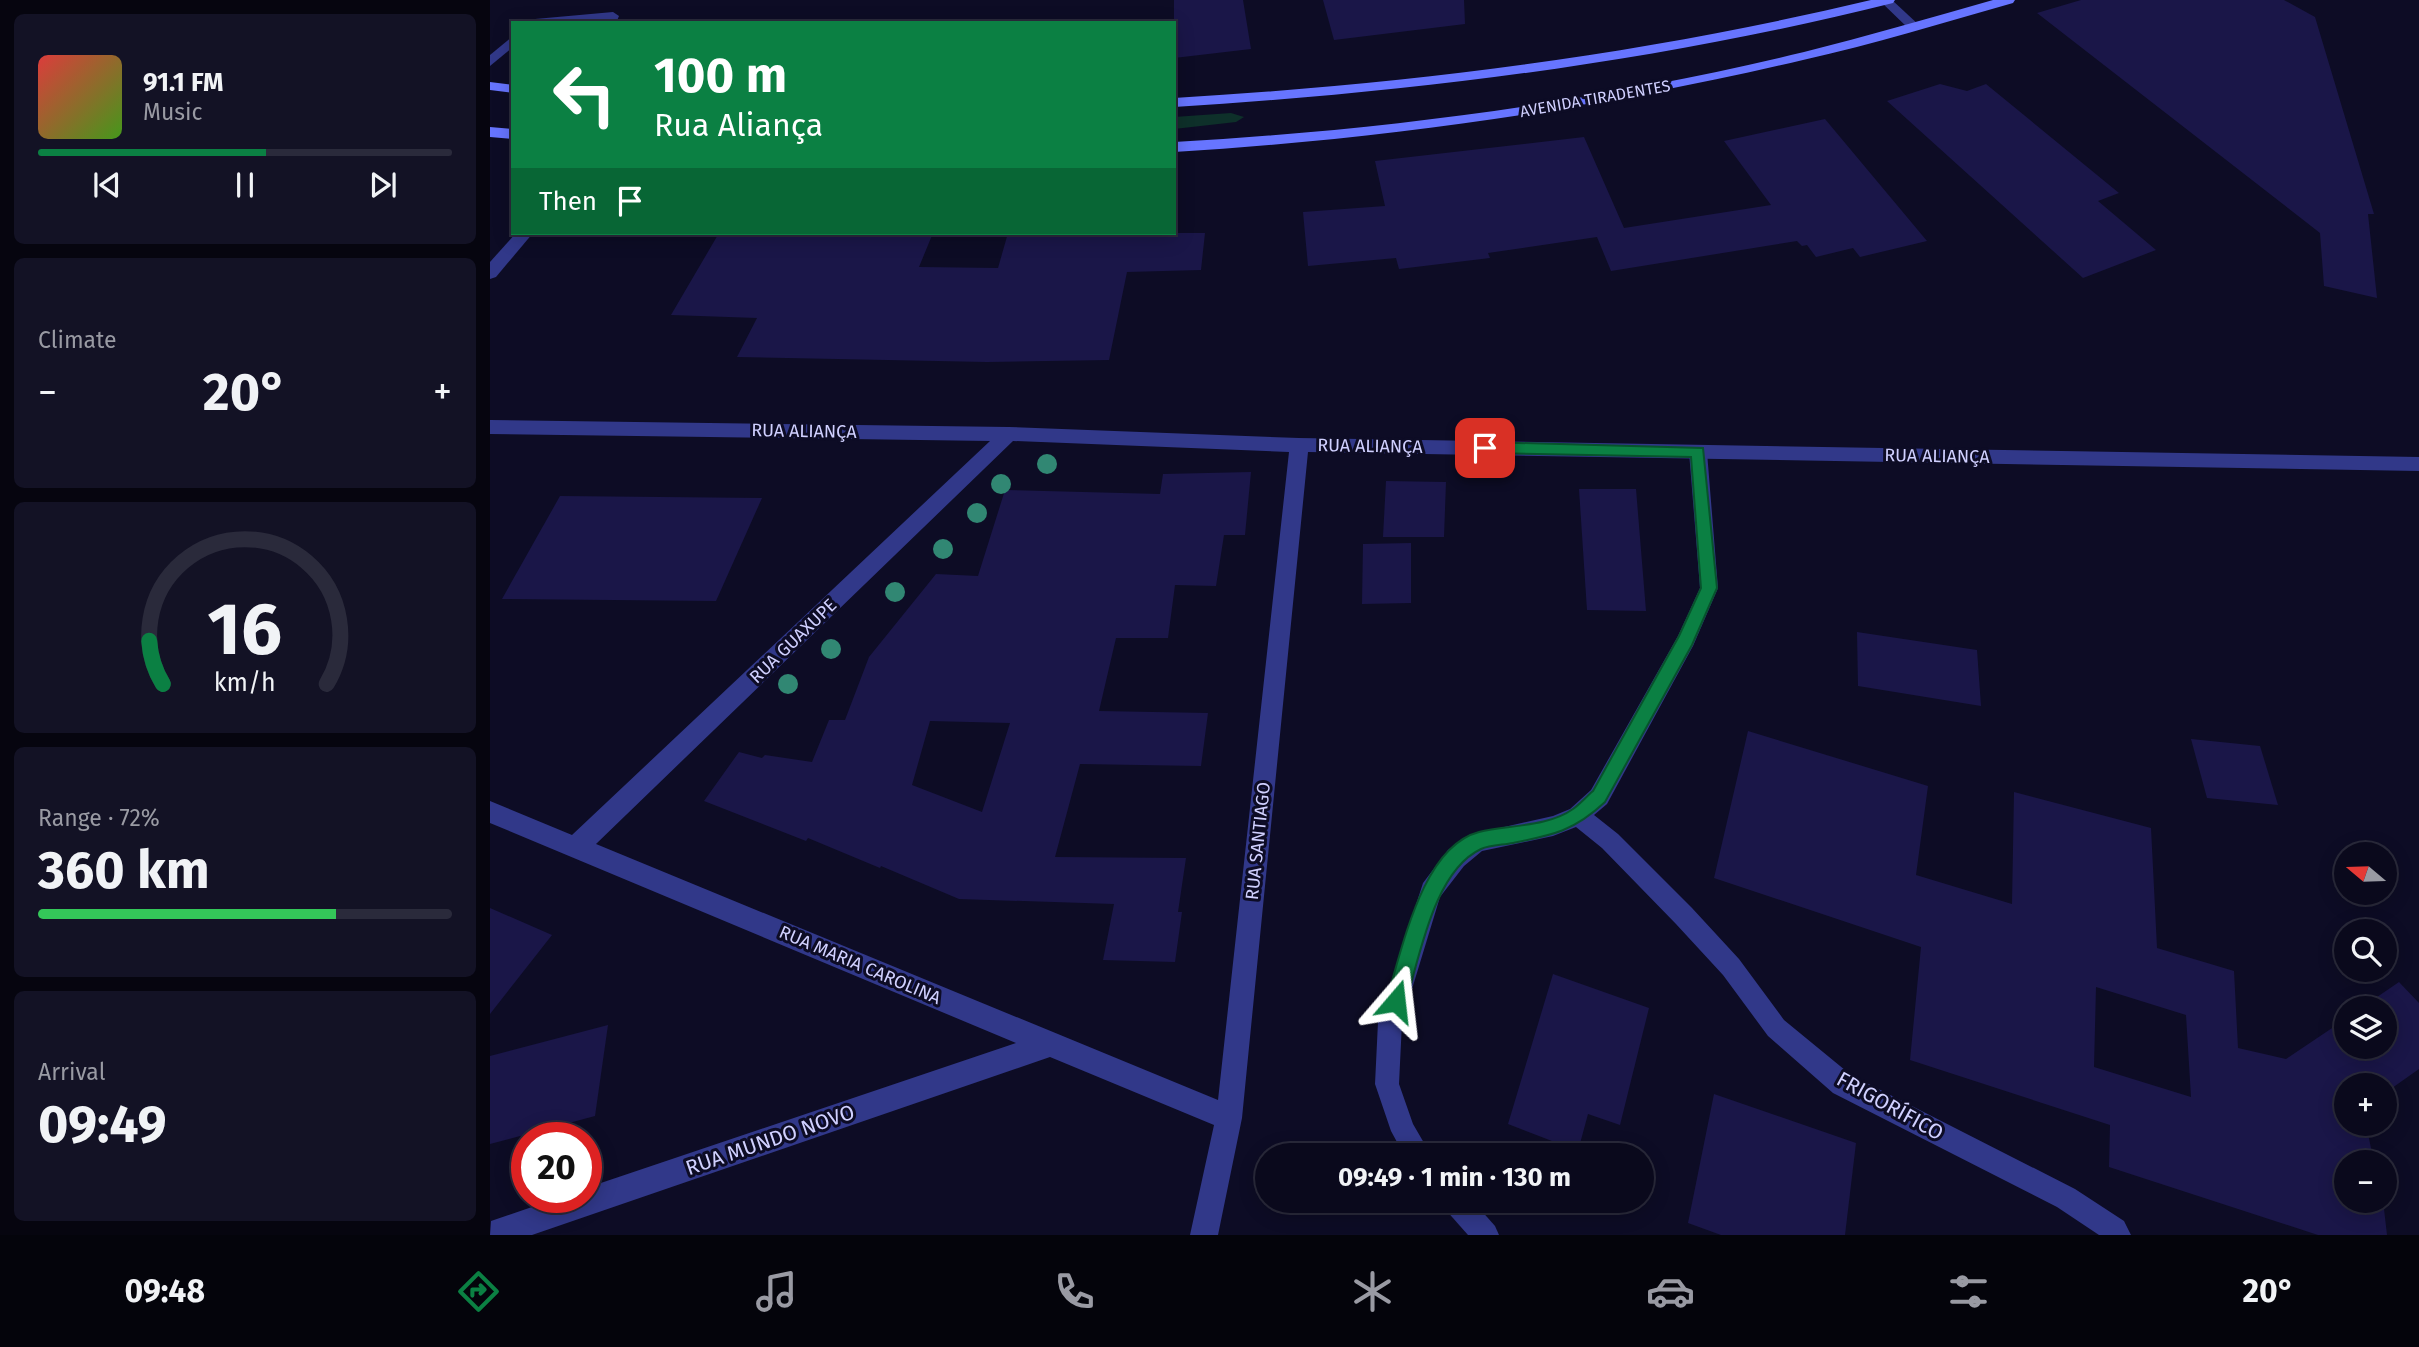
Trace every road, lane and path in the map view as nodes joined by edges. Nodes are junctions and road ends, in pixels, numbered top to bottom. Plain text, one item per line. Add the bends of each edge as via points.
1 (1886, 0) edge
2 (2008, 0) edge
3 (557, 21) edge
4 (611, 21) edge
5 (1914, 26) junction
6 (1793, 41) junction
7 (511, 42) edge
8 (490, 62) edge
9 (490, 86) edge
10 (511, 89) edge
11 (1176, 103) edge
12 (490, 132) edge
13 (511, 134) edge
14 (1176, 147) edge
15 (524, 235) edge
16 (490, 273) edge
17 (490, 427) edge
18 (1009, 434) junction
19 (1299, 444) junction
20 (1698, 452) junction
21 (2419, 464) edge
22 (490, 812) edge
23 (1578, 816) junction
24 (576, 847) junction
25 (1050, 1044) junction
26 (1229, 1118) junction
27 (1410, 1143) edge
28 (1466, 1213) edge
29 (491, 1235) edge
30 (1204, 1235) edge
31 (1486, 1235) edge
32 (2118, 1235) edge

1 - 5 lane
1 - 6 main road, AVENIDA TIRADENTES
2 - 5 main road, AVENIDA TIRADENTES
3 - 4 lane via 613,16
5 - 6 main road, AVENIDA TIRADENTES
6 - 11 main road, AVENIDA TIRADENTES via 1642,53 1414,85
6 - 14 main road, AVENIDA TIRADENTES via 1691,81 1432,125
7 - 8 lane
9 - 10 main road
12 - 13 main road
15 - 16 street
17 - 18 street, RUA ALIANÇA
18 - 19 street, RUA ALIANÇA
18 - 24 street, RUA GUAXUPE
19 - 20 street, RUA ALIANÇA
19 - 26 street, RUA SANTIAGO
20 - 21 street, RUA ALIANÇA
20 - 23 lane via 1709,588 1686,640 1599,797
22 - 24 street, RUA MARIA CAROLINA
23 - 27 lane via 1477,842 1456,858 1431,891 1390,1022 1387,1084
23 - 32 lane, FRIGORÍFICO via 1610,841 1684,916 1731,967 1776,1028 1842,1084 2066,1198
24 - 25 street, RUA MARIA CAROLINA
25 - 26 street, RUA MARIA CAROLINA
25 - 29 street, RUA MUNDO NOVO
26 - 30 street, RUA SANTIAGO
28 - 31 lane

